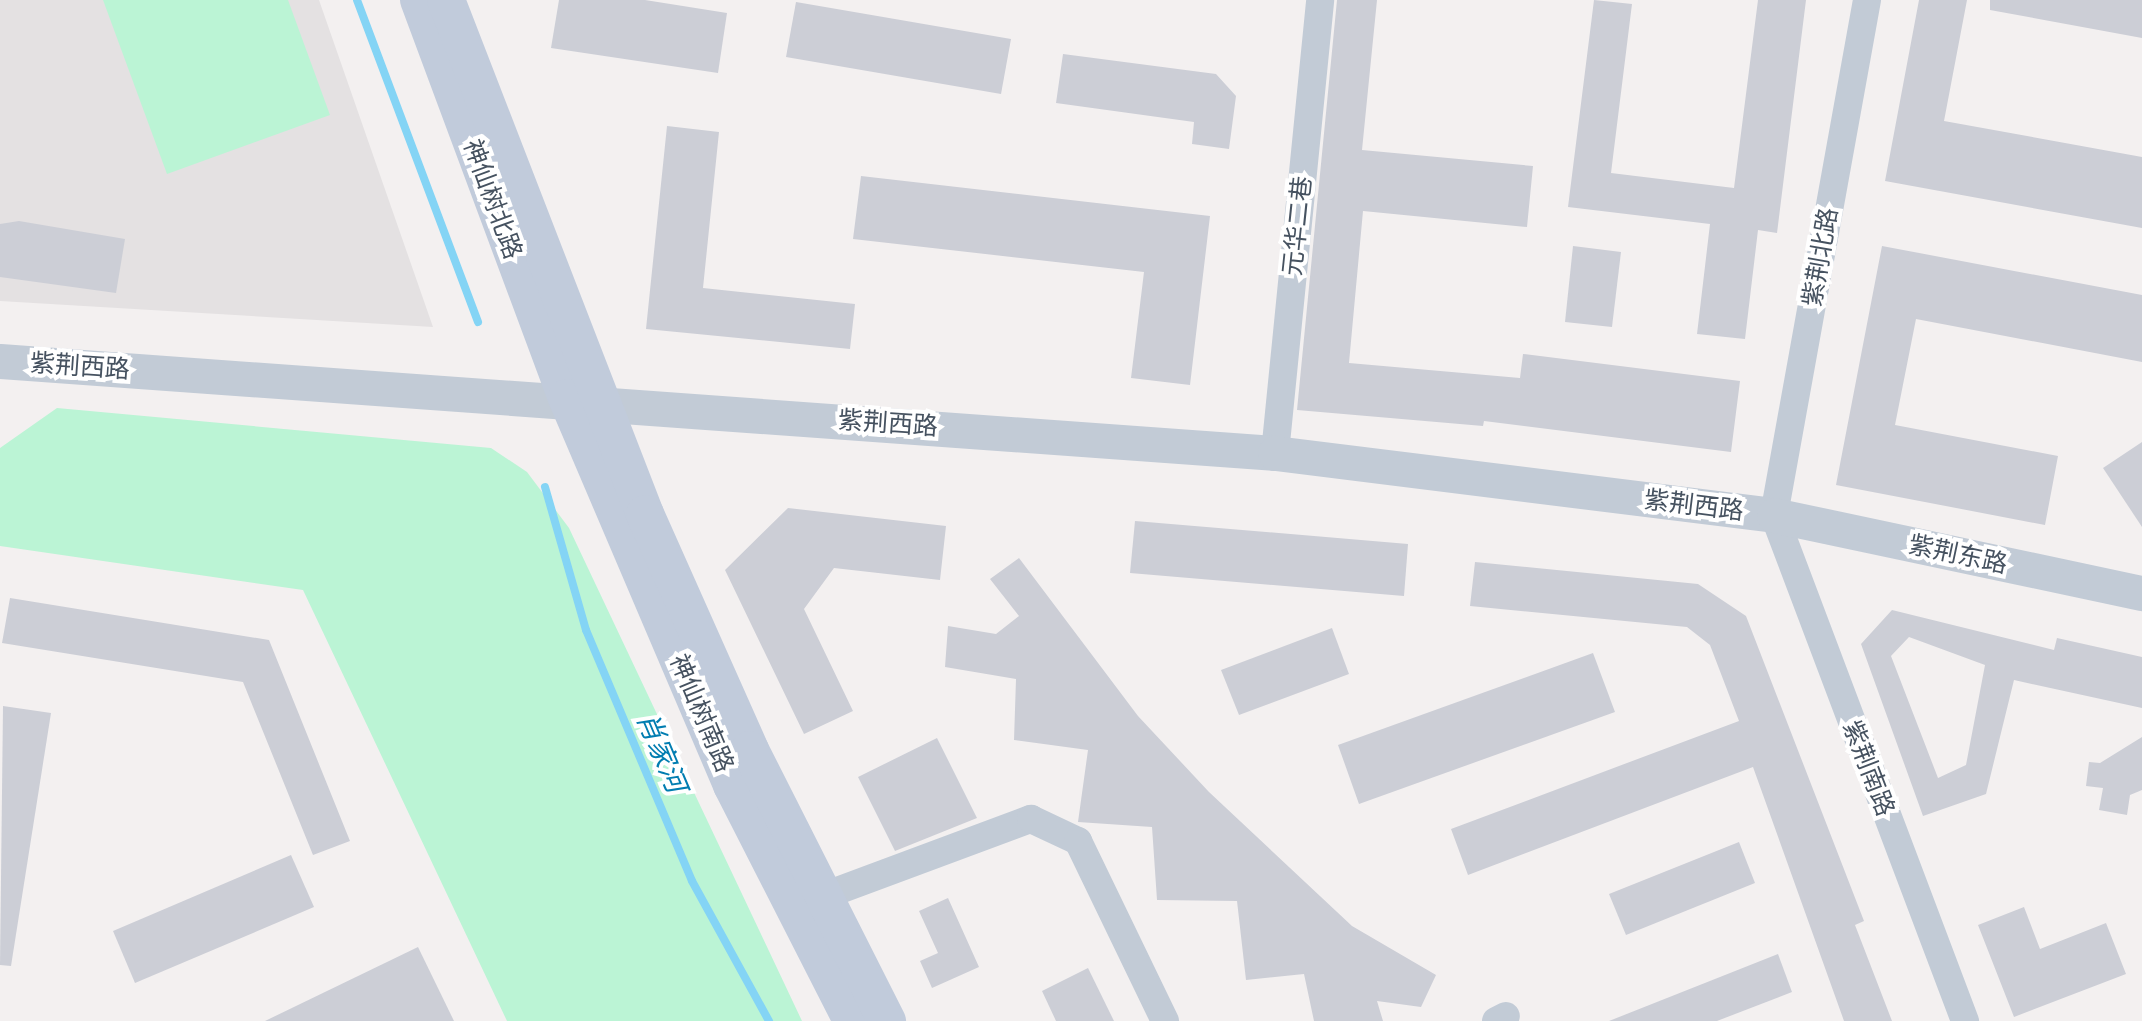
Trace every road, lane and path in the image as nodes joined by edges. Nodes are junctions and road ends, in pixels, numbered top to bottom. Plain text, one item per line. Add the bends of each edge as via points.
1 (419, 0) edge
2 (446, 0) edge
3 (1320, 0) edge
4 (1867, 0) edge
5 (0, 361) edge
6 (585, 399) junction
7 (1275, 453) junction
8 (1774, 515) junction
9 (2142, 593) edge
10 (810, 902) junction
11 (852, 1021) edge
12 (887, 1021) edge
13 (1165, 1021) edge
14 (1965, 1021) edge

1 - 6 main road, 神仙树北路
2 - 6 main road
3 - 7 street, 元华二巷
4 - 8 street, 紫荆北路
5 - 6 street, 紫荆西路
6 - 7 street, 紫荆西路
6 - 10 main road, 神仙树南路 via 732,784
7 - 8 street, 紫荆西路
8 - 9 street, 紫荆东路
8 - 14 street, 紫荆南路
10 - 11 main road, 神仙树南路
10 - 12 main road
10 - 13 street via 1031,819 1078,841

